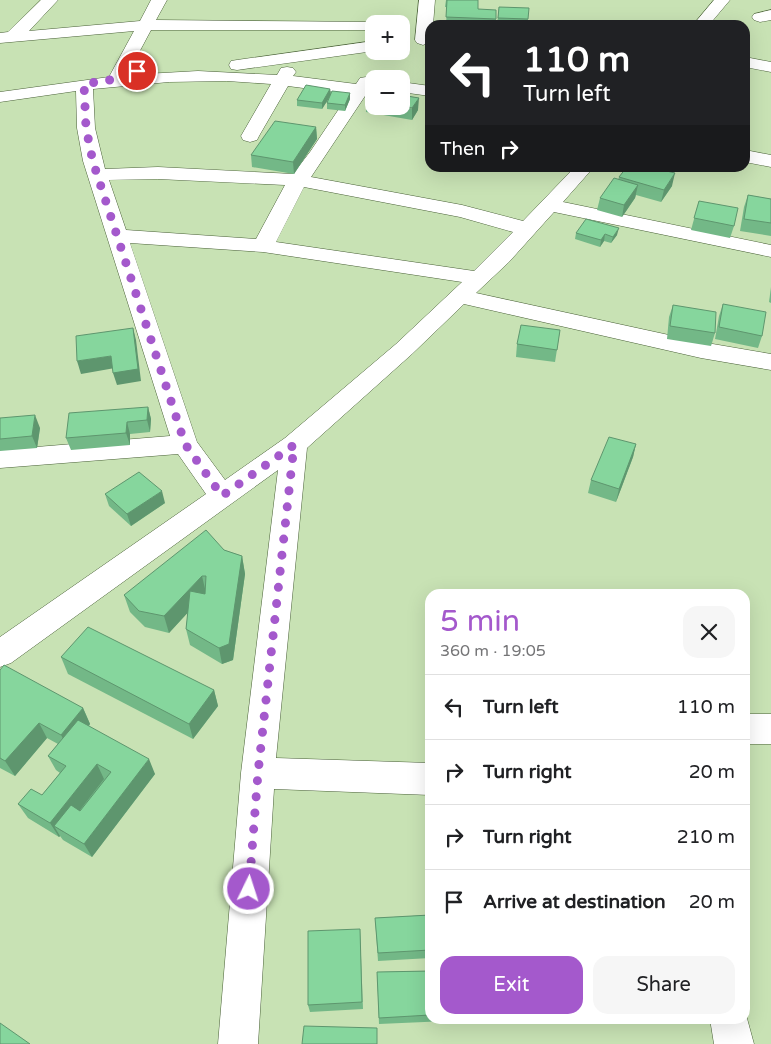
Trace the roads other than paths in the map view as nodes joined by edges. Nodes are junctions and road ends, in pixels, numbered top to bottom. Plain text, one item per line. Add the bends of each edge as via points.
1 (50, 0) edge
2 (159, 0) edge
3 (427, 0) edge
4 (722, 0) edge
5 (705, 20) edge
6 (145, 25) junction
7 (365, 25) edge
8 (419, 35) edge
9 (7, 37) edge
10 (365, 47) edge
11 (750, 63) edge
12 (771, 67) edge
13 (221, 68) junction
14 (118, 75) junction
15 (285, 76) junction
16 (84, 84) junction
17 (365, 86) edge
18 (0, 88) edge
19 (410, 88) edge
20 (425, 90) edge
21 (365, 92) edge
22 (0, 96) edge
23 (410, 96) edge
24 (425, 98) edge
25 (250, 136) dead end
26 (750, 157) edge
27 (771, 161) edge
28 (580, 172) edge
29 (98, 175) junction
30 (298, 180) junction
31 (549, 205) junction
32 (527, 229) junction
33 (118, 236) junction
34 (263, 246) junction
35 (771, 251) edge
36 (478, 278) junction
37 (458, 296) junction
38 (771, 362) edge
39 (185, 444) junction
40 (294, 445) junction
41 (0, 459) edge
42 (222, 496) junction
43 (0, 654) edge
44 (750, 729) edge
45 (771, 729) edge
46 (258, 773) junction
47 (425, 778) edge
48 (729, 1024) edge
49 (238, 1044) edge
50 (734, 1044) edge

1 - 9 street
2 - 6 street
3 - 8 street
4 - 5 street
6 - 7 street
6 - 9 street
6 - 14 street
10 - 13 street
11 - 12 street
13 - 14 street
13 - 15 street
14 - 15 street
14 - 16 street
14 - 18 street
15 - 17 street
15 - 25 street
16 - 22 street
16 - 29 street via 86,128
19 - 20 street
21 - 30 street
23 - 24 street
26 - 27 street
28 - 31 street
29 - 30 street via 158,173
29 - 33 street
30 - 32 street via 462,211
30 - 34 street
31 - 32 street
31 - 35 street
32 - 36 street
33 - 34 street
33 - 39 street
34 - 36 street
36 - 37 street
37 - 38 street via 701,350
37 - 40 street
39 - 41 street
39 - 42 street
40 - 42 street
40 - 46 street
42 - 43 street
44 - 45 street
46 - 47 street
46 - 49 street
48 - 50 street

